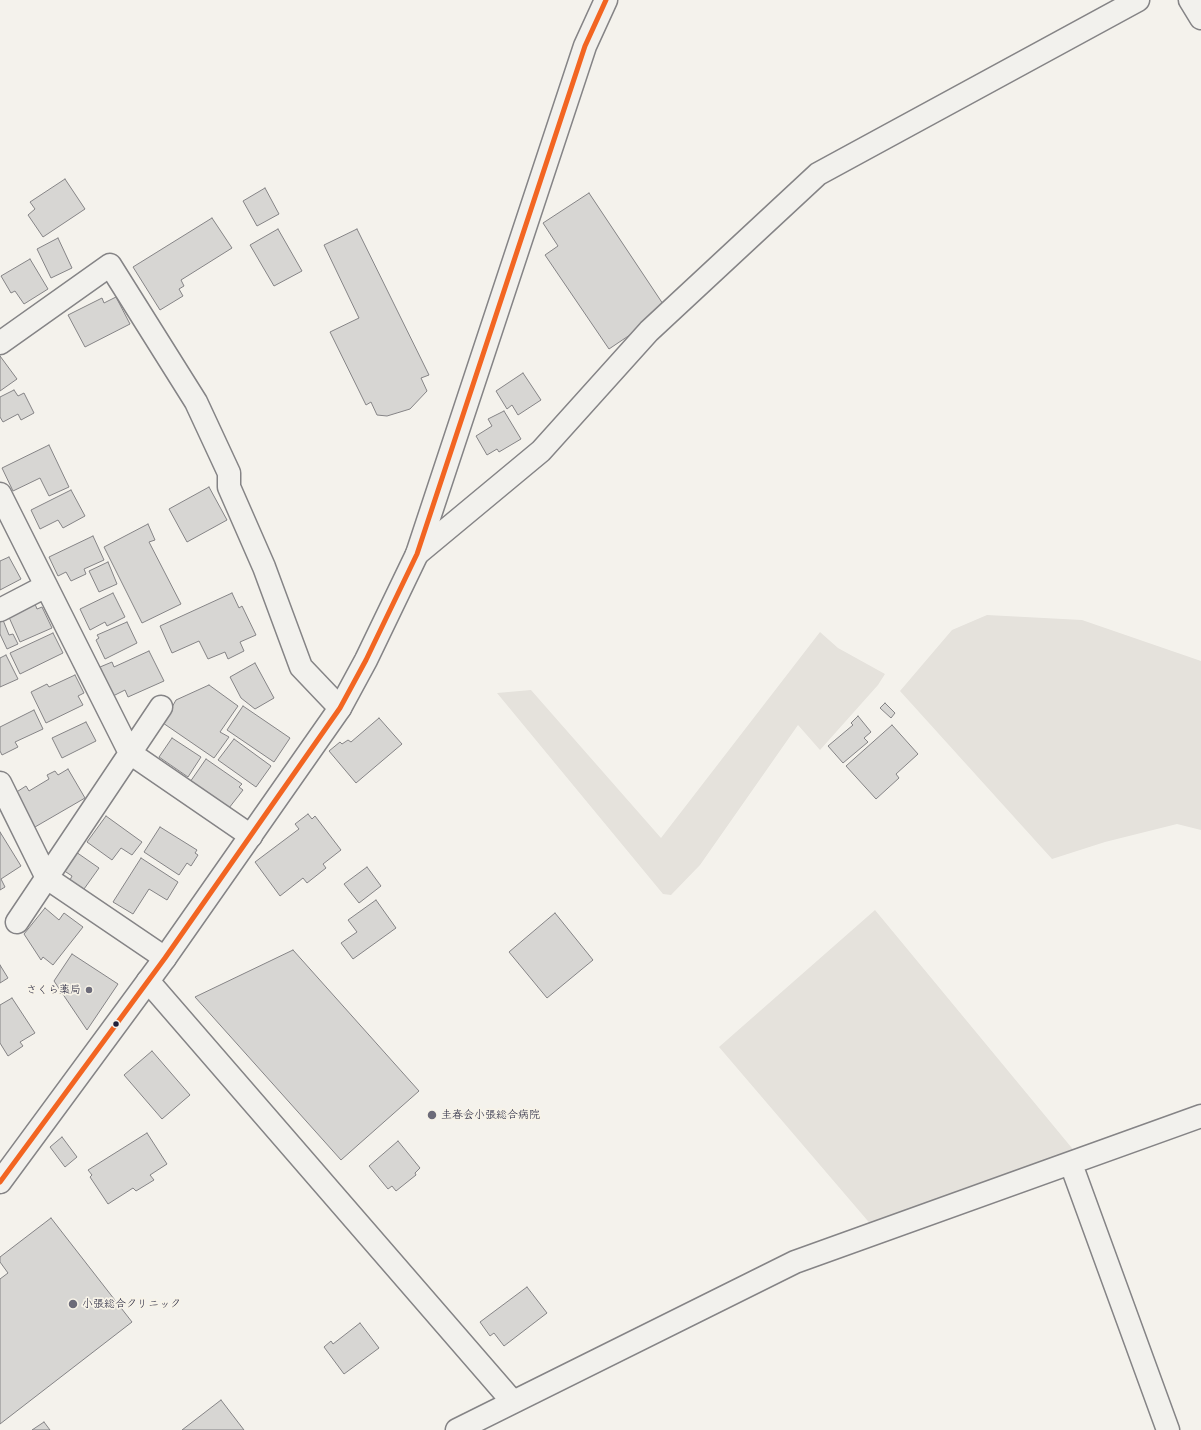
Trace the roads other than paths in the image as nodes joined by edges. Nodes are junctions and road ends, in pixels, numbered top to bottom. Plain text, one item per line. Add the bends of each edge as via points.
1 (606, 0) edge
2 (1138, 0) edge
3 (1190, 0) edge
4 (1201, 18) edge
5 (0, 343) edge
6 (0, 494) edge
7 (417, 554) junction
8 (46, 586) junction
9 (0, 610) edge
10 (161, 707) dead end
11 (340, 708) junction
12 (130, 753) junction
13 (0, 783) edge
14 (251, 836) junction
15 (47, 878) junction
16 (17, 922) dead end
17 (165, 958) junction
18 (148, 981) junction
19 (1201, 1116) edge
20 (1071, 1164) junction
21 (0, 1182) edge
22 (513, 1402) junction
23 (457, 1430) edge
24 (1168, 1430) edge

1 - 7 street via 585,46
2 - 7 street via 818,174 649,331 540,451
3 - 4 street
5 - 11 street via 110,266 196,402 229,473 229,487 264,567 301,667
6 - 8 street
7 - 11 street
8 - 9 street
8 - 12 street
10 - 12 street
11 - 14 street
12 - 14 street
12 - 15 street
13 - 15 street
14 - 17 street
15 - 16 street
15 - 17 street
17 - 18 street
18 - 21 street
18 - 22 street
19 - 20 street
20 - 22 street via 795,1262
20 - 24 street
22 - 23 street

